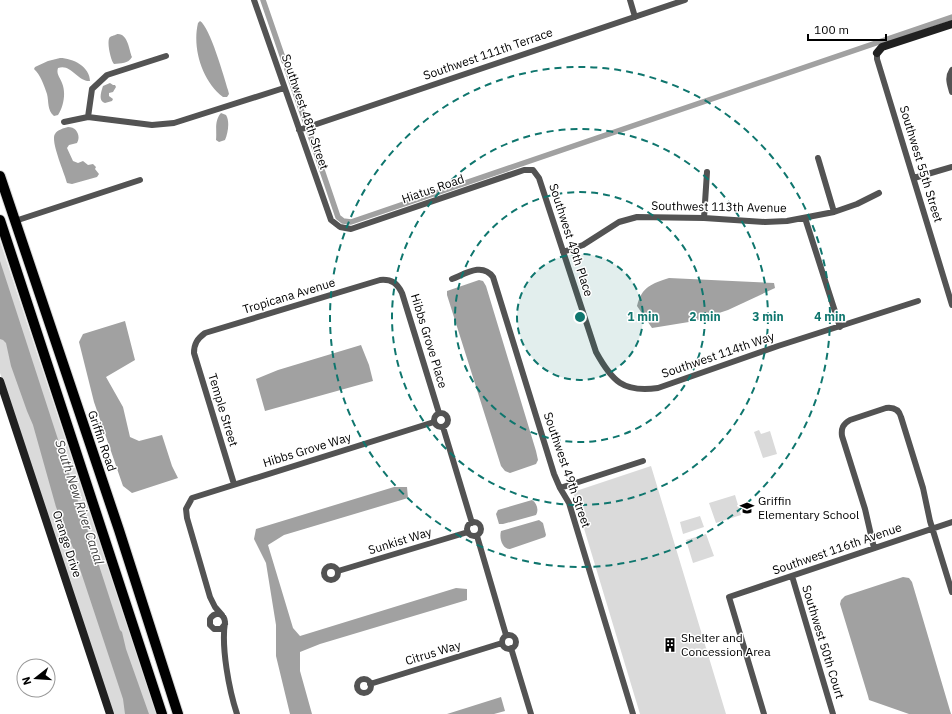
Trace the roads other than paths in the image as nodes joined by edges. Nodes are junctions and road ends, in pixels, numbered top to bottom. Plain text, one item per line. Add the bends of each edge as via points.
1 (254, 0) edge
2 (630, 0) edge
3 (685, 0) edge
4 (636, 17) junction
5 (952, 24) edge
6 (877, 53) joint
7 (166, 56) dead end
8 (951, 72) edge
9 (284, 88) junction
10 (952, 92) edge
11 (88, 117) junction
12 (64, 122) dead end
13 (299, 130) junction
14 (818, 158) dead end
15 (952, 166) edge
16 (533, 170) joint
17 (707, 172) dead end
18 (0, 176) edge
19 (914, 178) junction
20 (140, 180) dead end
21 (880, 193) dead end
22 (834, 212) junction
23 (704, 218) junction
24 (805, 218) junction
25 (0, 220) edge
26 (15, 221) junction
27 (340, 227) joint
28 (562, 252) junction
29 (452, 279) dead end
30 (391, 280) joint
31 (918, 301) dead end
32 (952, 305) edge
33 (31, 314) junction
34 (47, 317) junction
35 (840, 326) junction
36 (36, 331) junction
37 (54, 337) junction
38 (196, 342) joint
39 (0, 381) edge
40 (617, 382) joint
41 (439, 413) junction
42 (434, 422) junction
43 (443, 427) junction
44 (643, 462) dead end
45 (234, 484) junction
46 (560, 488) junction
47 (952, 522) edge
48 (472, 523) junction
49 (932, 529) junction
50 (468, 532) junction
51 (476, 536) junction
52 (874, 548) junction
53 (338, 571) dead end
54 (792, 576) junction
55 (952, 592) edge
56 (210, 597) junction
57 (222, 615) junction
58 (210, 619) junction
59 (225, 624) junction
60 (212, 628) junction
61 (506, 635) junction
62 (502, 643) junction
63 (511, 648) junction
64 (225, 653) junction
65 (370, 684) dead end
66 (110, 714) edge
67 (162, 714) edge
68 (178, 714) edge
69 (237, 714) edge
70 (531, 714) edge
71 (633, 714) edge
72 (764, 714) edge
73 (833, 714) edge

1 - 9 street, Southwest 48th Street
2 - 4 street
3 - 4 street, Southwest 111th Terrace
4 - 13 street, Southwest 111th Terrace
5 - 6 street via 882,47
6 - 19 street, Southwest 55th Street
7 - 11 street via 107,75 92,89
8 - 10 street via 949,80
9 - 11 street via 174,123 152,125
9 - 13 street, Southwest 48th Street
11 - 12 street
13 - 27 street, Southwest 48th Street via 331,220
14 - 22 street
15 - 19 street
16 - 27 street, Hiatus Road via 524,170 351,229
16 - 28 street, Southwest 49th Place via 539,178
17 - 23 street
18 - 26 main road, Griffin Road
19 - 32 street, Southwest 55th Street
20 - 26 street
21 - 22 street, Southwest 113th Avenue
22 - 24 street, Southwest 113th Avenue
23 - 24 street, Southwest 113th Avenue via 765,222
23 - 28 street, Southwest 113th Avenue via 637,216 619,222 583,245
24 - 35 street
25 - 33 main road
26 - 34 main road, Griffin Road
28 - 40 street, Southwest 49th Place via 596,352 604,368
29 - 46 street, Southwest 49th Street via 476,270 489,272 493,277
30 - 38 street, Tropicana Avenue via 380,280 212,331
30 - 41 street, Hibbs Grove Place via 399,286 402,293
31 - 35 street, Southwest 114th Way
33 - 34 main road
33 - 36 main road
34 - 37 main road, Griffin Road
35 - 40 street, Southwest 114th Way via 658,388 629,388
36 - 37 main road via 43,330
36 - 67 main road
37 - 68 main road, Griffin Road
38 - 45 street, Temple Street via 194,353
39 - 66 street, Orange Drive
41 - 42 street via 435,416
41 - 43 street via 444,413 449,419 448,424
42 - 43 street via 438,427
42 - 45 street, Hibbs Grove Way
43 - 48 street
44 - 46 street
45 - 56 street, Hibbs Grove Way via 195,496 186,509
46 - 71 street, Southwest 49th Street via 569,503
47 - 49 street, Southwest 116th Avenue
48 - 50 street
48 - 51 street via 477,523 481,527 480,534
49 - 52 street, Southwest 116th Avenue
49 - 52 street via 923,488 901,417 895,409 886,408 853,419 842,426 842,436 865,509
49 - 55 street
50 - 51 street
50 - 53 street, Sunkist Way
51 - 61 street
52 - 54 street, Southwest 116th Avenue
54 - 72 street, Southwest 116th Avenue via 729,597
54 - 73 street, Southwest 50th Court
56 - 57 street
56 - 58 street
57 - 58 street via 216,614
57 - 59 street
58 - 60 street
59 - 60 street via 220,629
59 - 64 street
60 - 64 street via 219,636
61 - 62 street
61 - 63 street via 515,639
62 - 63 street via 506,648
62 - 65 street, Citrus Way
63 - 70 street
64 - 69 street

